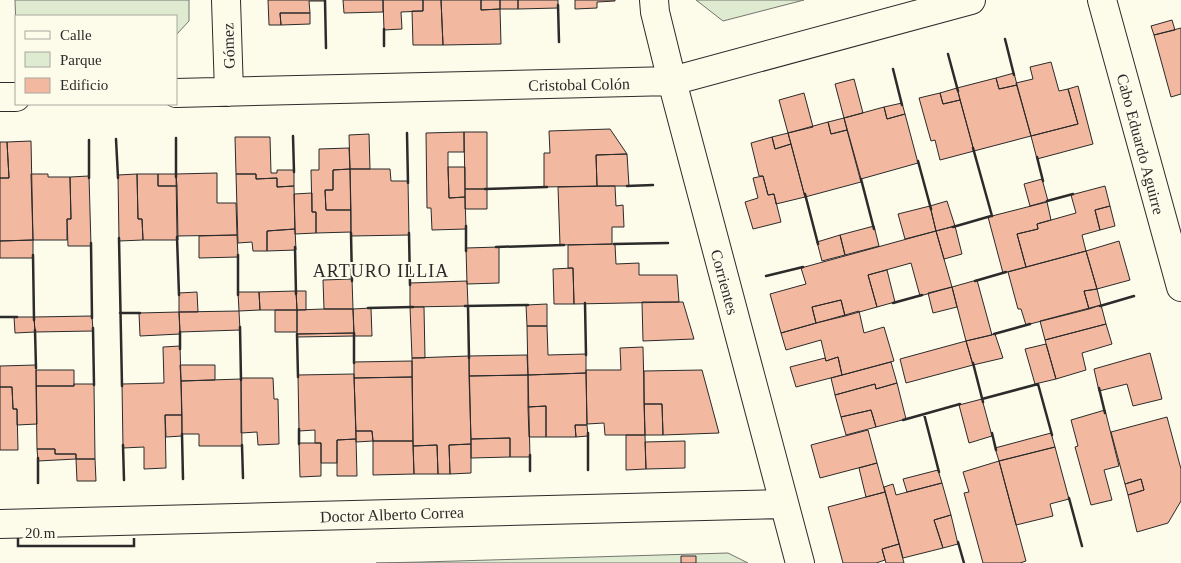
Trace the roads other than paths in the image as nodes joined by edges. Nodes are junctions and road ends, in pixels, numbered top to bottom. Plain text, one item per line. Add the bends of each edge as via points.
1 (226, 0) edge
2 (654, 0) edge
3 (971, 0) edge
4 (1102, 0) edge
5 (672, 82) junction
6 (230, 92) junction
7 (178, 93) edge
8 (15, 96) edge
9 (0, 97) edge
10 (1181, 287) edge
11 (784, 504) junction
12 (0, 524) edge
13 (800, 563) edge

1 - 6 street, Gómez
2 - 5 street, Corrientes
3 - 5 street, Cristobal Colón
4 - 10 street, Cabo Eduardo Aguirre
5 - 6 street, Cristobal Colón
5 - 11 street, Corrientes
6 - 7 street, Cristobal Colón
8 - 9 street
11 - 12 street, Doctor Alberto Correa
11 - 13 street, Corrientes

